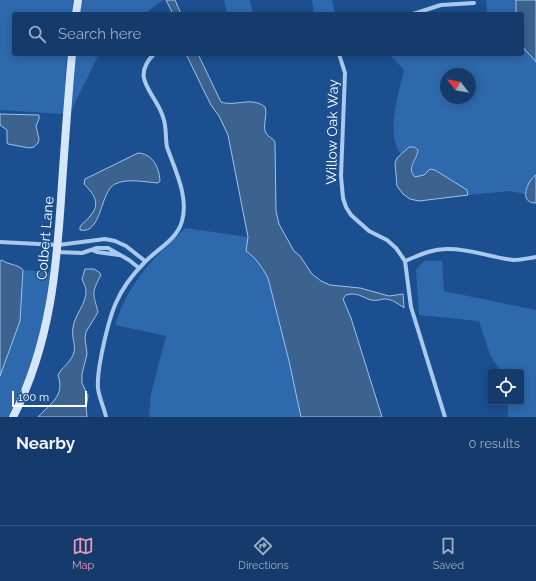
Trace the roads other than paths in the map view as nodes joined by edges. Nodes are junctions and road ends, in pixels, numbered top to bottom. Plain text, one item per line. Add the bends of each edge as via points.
1 (78, 0) edge
2 (474, 3) dead end
3 (76, 12) edge
4 (419, 12) edge
5 (72, 56) edge
6 (152, 56) edge
7 (340, 56) edge
8 (0, 242) edge
9 (62, 248) junction
10 (536, 257) edge
11 (405, 261) junction
12 (145, 262) junction
13 (139, 268) junction
14 (13, 417) edge
15 (106, 417) edge
16 (445, 417) edge

1 - 3 street
2 - 4 street via 441,5
5 - 9 street, Colbert Lane
6 - 12 street via 147,61 143,78 163,115 167,147 185,201 182,222 177,232
7 - 11 street, Willow Oak Way via 345,73 341,176 344,202 358,222 387,240
8 - 9 street
9 - 12 street via 105,239 126,246
9 - 13 street via 82,253 92,250 119,255
9 - 14 street, Colbert Lane via 42,344 33,373
10 - 11 street via 514,260 458,249 445,249 431,251
11 - 16 street via 411,307
12 - 13 street
13 - 15 street via 120,294 107,326 98,382

